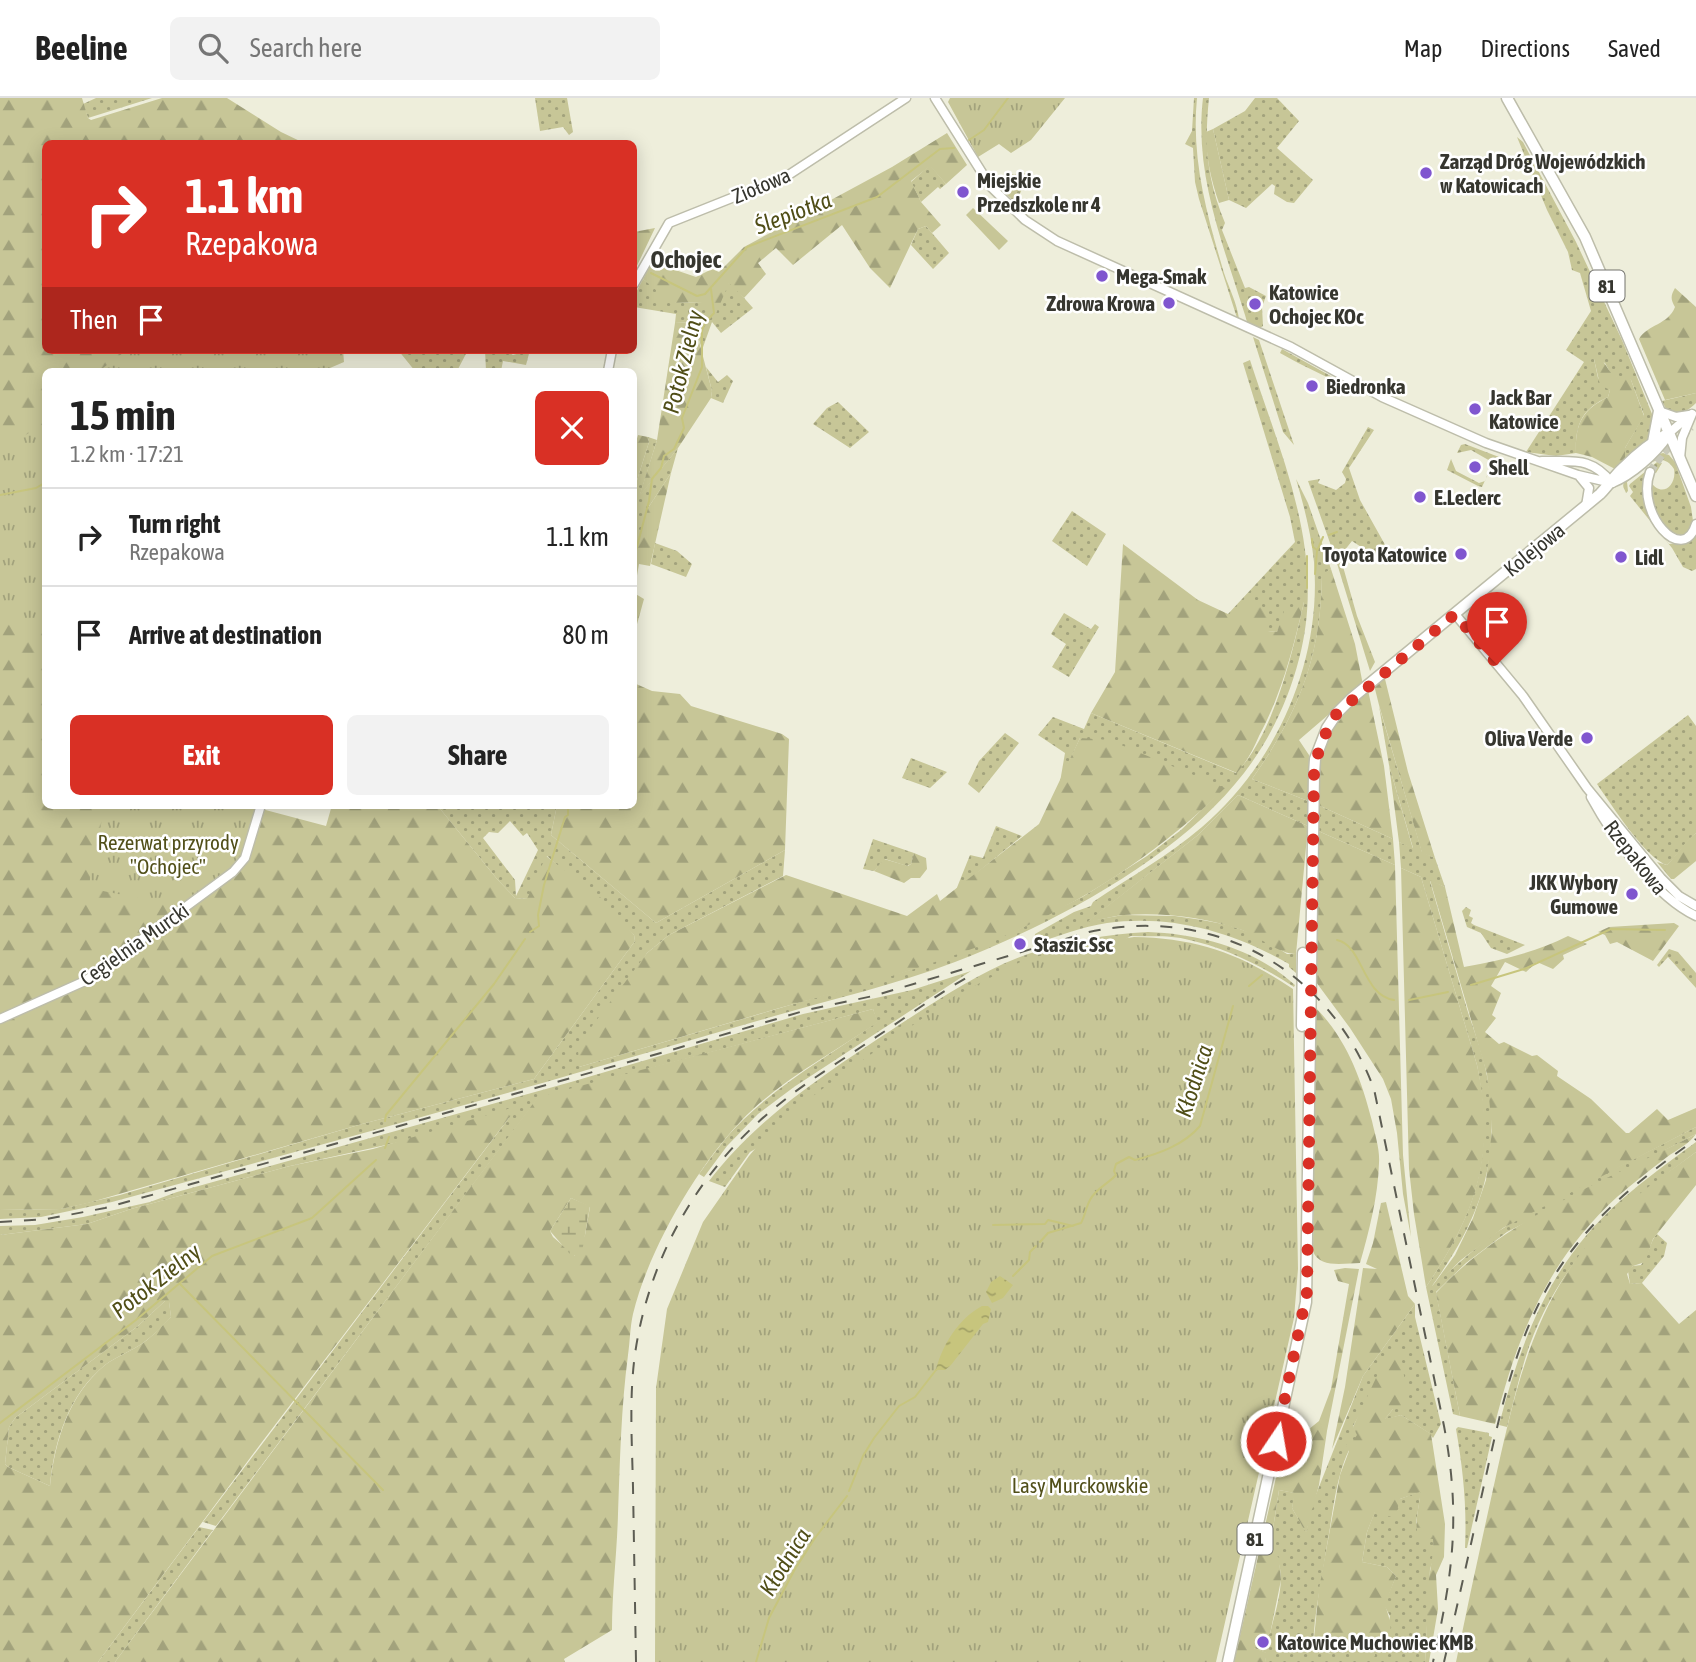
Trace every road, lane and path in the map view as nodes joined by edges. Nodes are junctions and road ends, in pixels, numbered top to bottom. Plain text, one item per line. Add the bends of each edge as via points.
1 (906, 98) edge
2 (935, 98) edge
3 (1507, 98) edge
4 (1514, 98) edge
5 (1556, 183) junction
6 (637, 279) edge
7 (1660, 411) junction
8 (1694, 419) edge
9 (1669, 433) junction
10 (1653, 442) junction
11 (1649, 455) junction
12 (1680, 458) junction
13 (1536, 460) junction
14 (1620, 470) junction
15 (1603, 472) junction
16 (1650, 472) tunnel mouth
17 (1578, 475) junction
18 (1612, 483) junction
19 (1696, 496) edge
20 (1586, 506) junction
21 (1696, 524) edge
22 (1455, 614) junction
23 (1587, 788) junction
24 (260, 809) edge
25 (1696, 906) edge
26 (1696, 916) edge
27 (0, 1019) edge
28 (1228, 1662) edge

1 - 6 street, Ziołowa via 787,176 669,223
2 - 13 street via 991,187 1047,235 1287,345 1391,401
3 - 5 main road, 81
4 - 5 main road, 81
5 - 7 main road, 81 via 1589,246
7 - 8 street
7 - 9 main road, 81
7 - 10 main road
8 - 9 street, Kolejowa
8 - 12 street via 1682,438
9 - 10 main road, Kolejowa / 81
9 - 11 main road, Kolejowa / 81
9 - 12 main road
10 - 14 main road, Kolejowa / 81
11 - 12 main road via 1663,452
11 - 18 main road, Kolejowa / 81
12 - 19 main road
13 - 15 street via 1583,461
13 - 17 street
14 - 15 street
14 - 18 main road, Kolejowa / 81
15 - 18 street
16 - 21 street via 1647,501 1663,530 1684,539
17 - 18 street
17 - 20 street via 1590,493
18 - 20 main road, Kolejowa / 81
20 - 22 main road, Kolejowa / 81
22 - 23 street, Rzepakowa via 1528,702
22 - 28 main road, 81 via 1337,713 1315,759 1302,987 1309,1115 1306,1302
23 - 25 street, Rzepakowa via 1668,886
23 - 26 street, Rzepakowa via 1652,882
24 - 27 street, Cegielnia Murcki via 245,858 233,872 85,981

